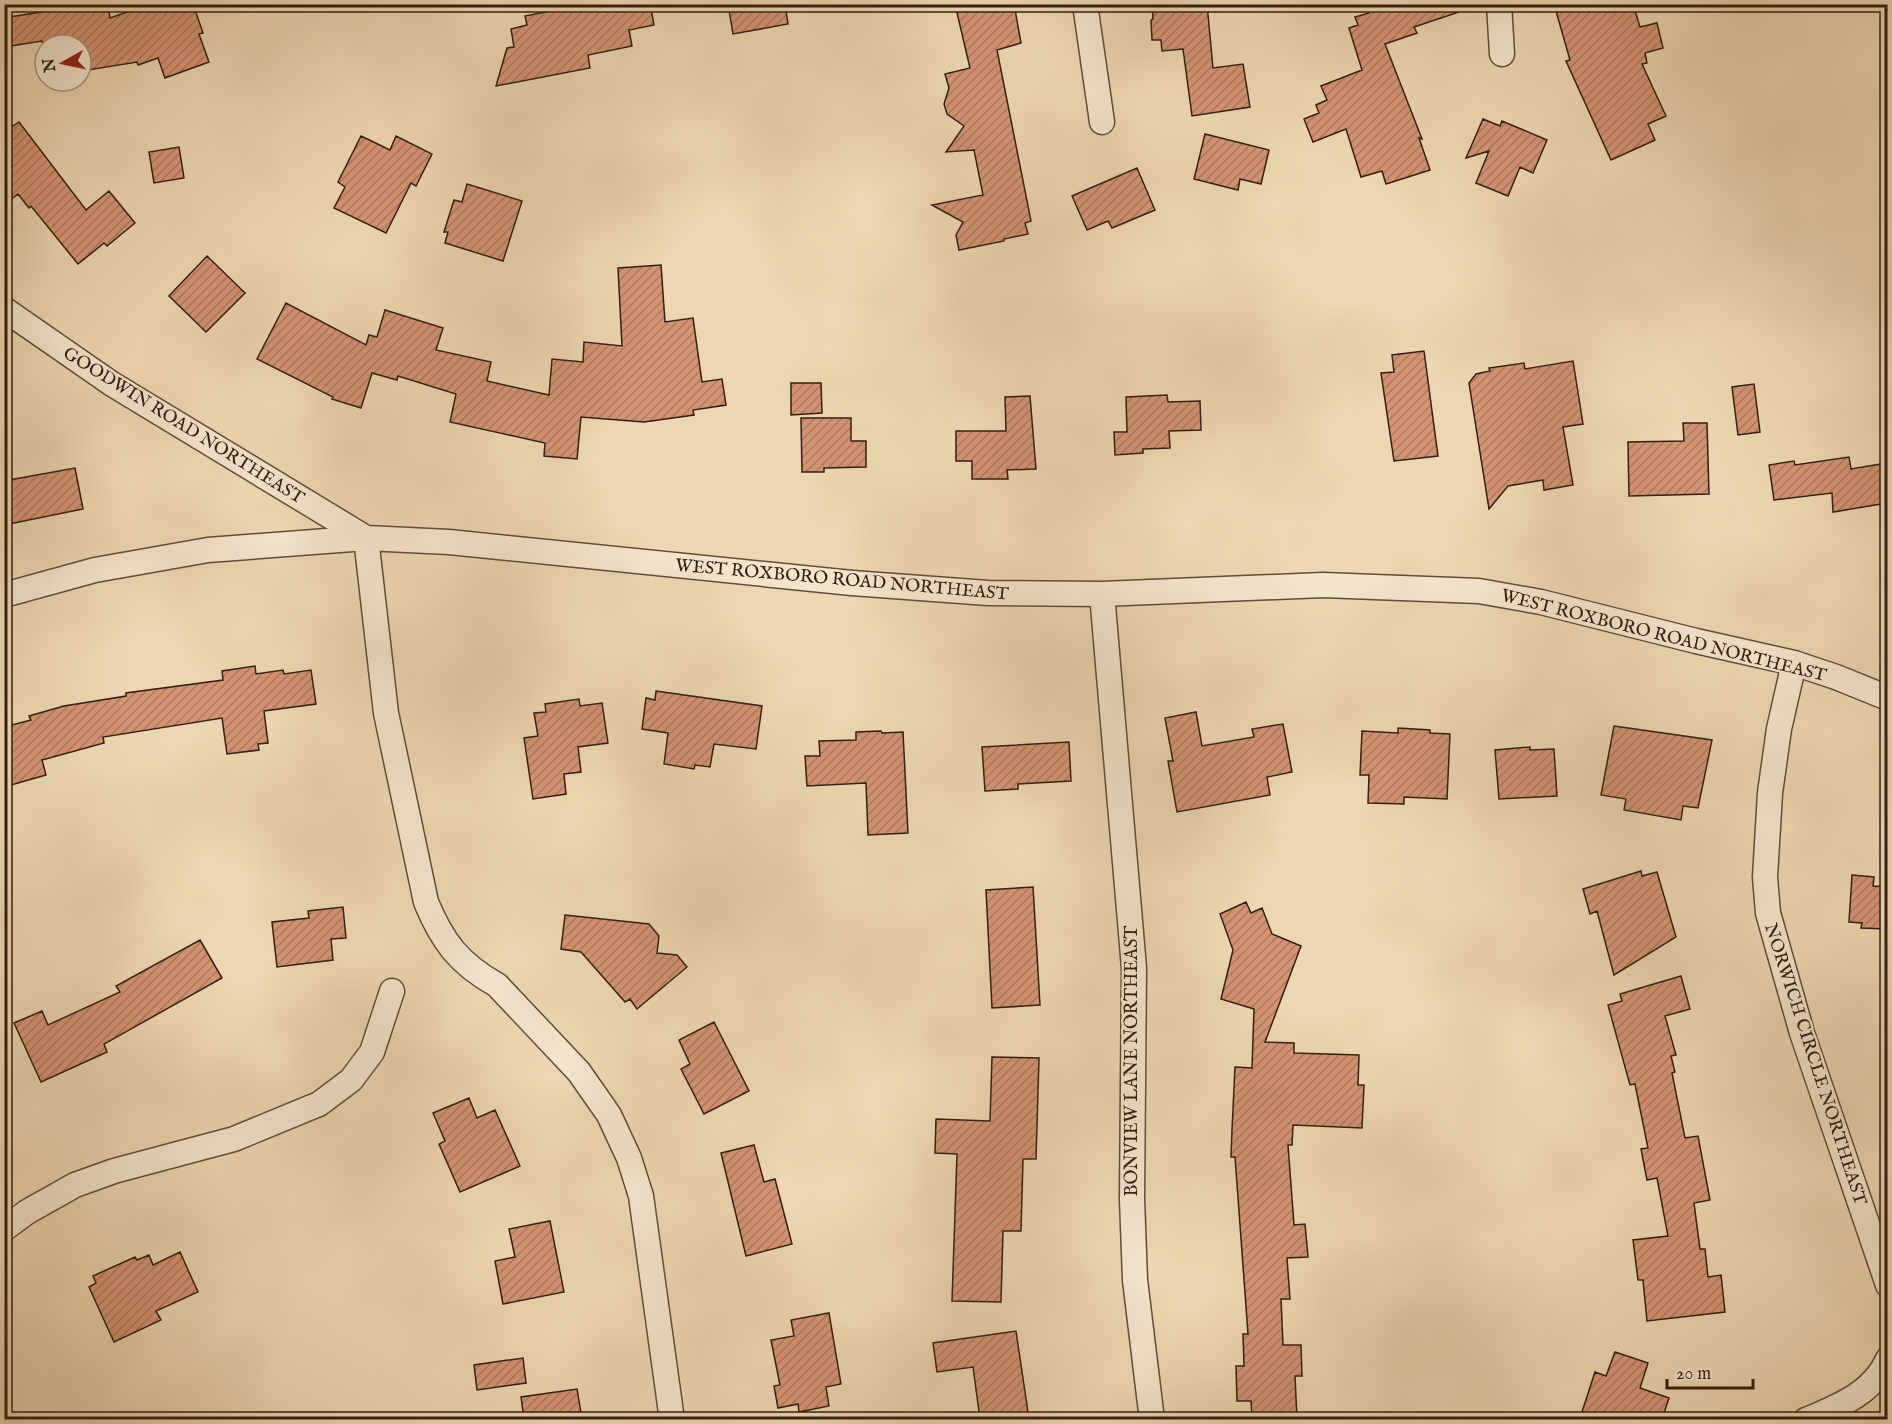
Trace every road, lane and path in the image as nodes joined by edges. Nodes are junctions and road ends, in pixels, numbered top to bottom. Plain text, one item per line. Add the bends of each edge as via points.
1 (1085, 4) edge
2 (1499, 4) edge
3 (1502, 54) dead end
4 (1102, 122) dead end
5 (4, 309) edge
6 (366, 538) junction
7 (1102, 594) junction
8 (4, 595) edge
9 (1794, 663) junction
10 (1887, 698) edge
11 (392, 991) dead end
12 (4, 1229) edge
13 (1887, 1285) edge
14 (1887, 1359) edge
15 (672, 1419) edge
16 (1152, 1419) edge
17 (1806, 1419) edge

1 - 4 street
2 - 3 street
5 - 6 street, GOODWIN ROAD NORTHEAST via 112,384
6 - 7 street, WEST ROXBORO ROAD NORTHEAST via 449,542 852,583 988,593
6 - 8 street, WEST ROXBORO ROAD NORTHEAST via 208,550 95,570
6 - 15 street via 386,713 426,902 438,931 458,957 497,985 579,1072 609,1115 629,1158 640,1196
7 - 9 street, WEST ROXBORO ROAD NORTHEAST via 1323,585 1479,591 1541,602
7 - 16 street, BONVIEW LANE NORTHEAST via 1134,968 1133,1246
9 - 10 street, WEST ROXBORO ROAD NORTHEAST
9 - 13 street, NORWICH CIRCLE NORTHEAST via 1770,793 1765,876 1768,913 1802,1033
11 - 12 street via 372,1052 351,1080 319,1104 234,1139 75,1185
14 - 17 street via 1865,1390 1844,1404

